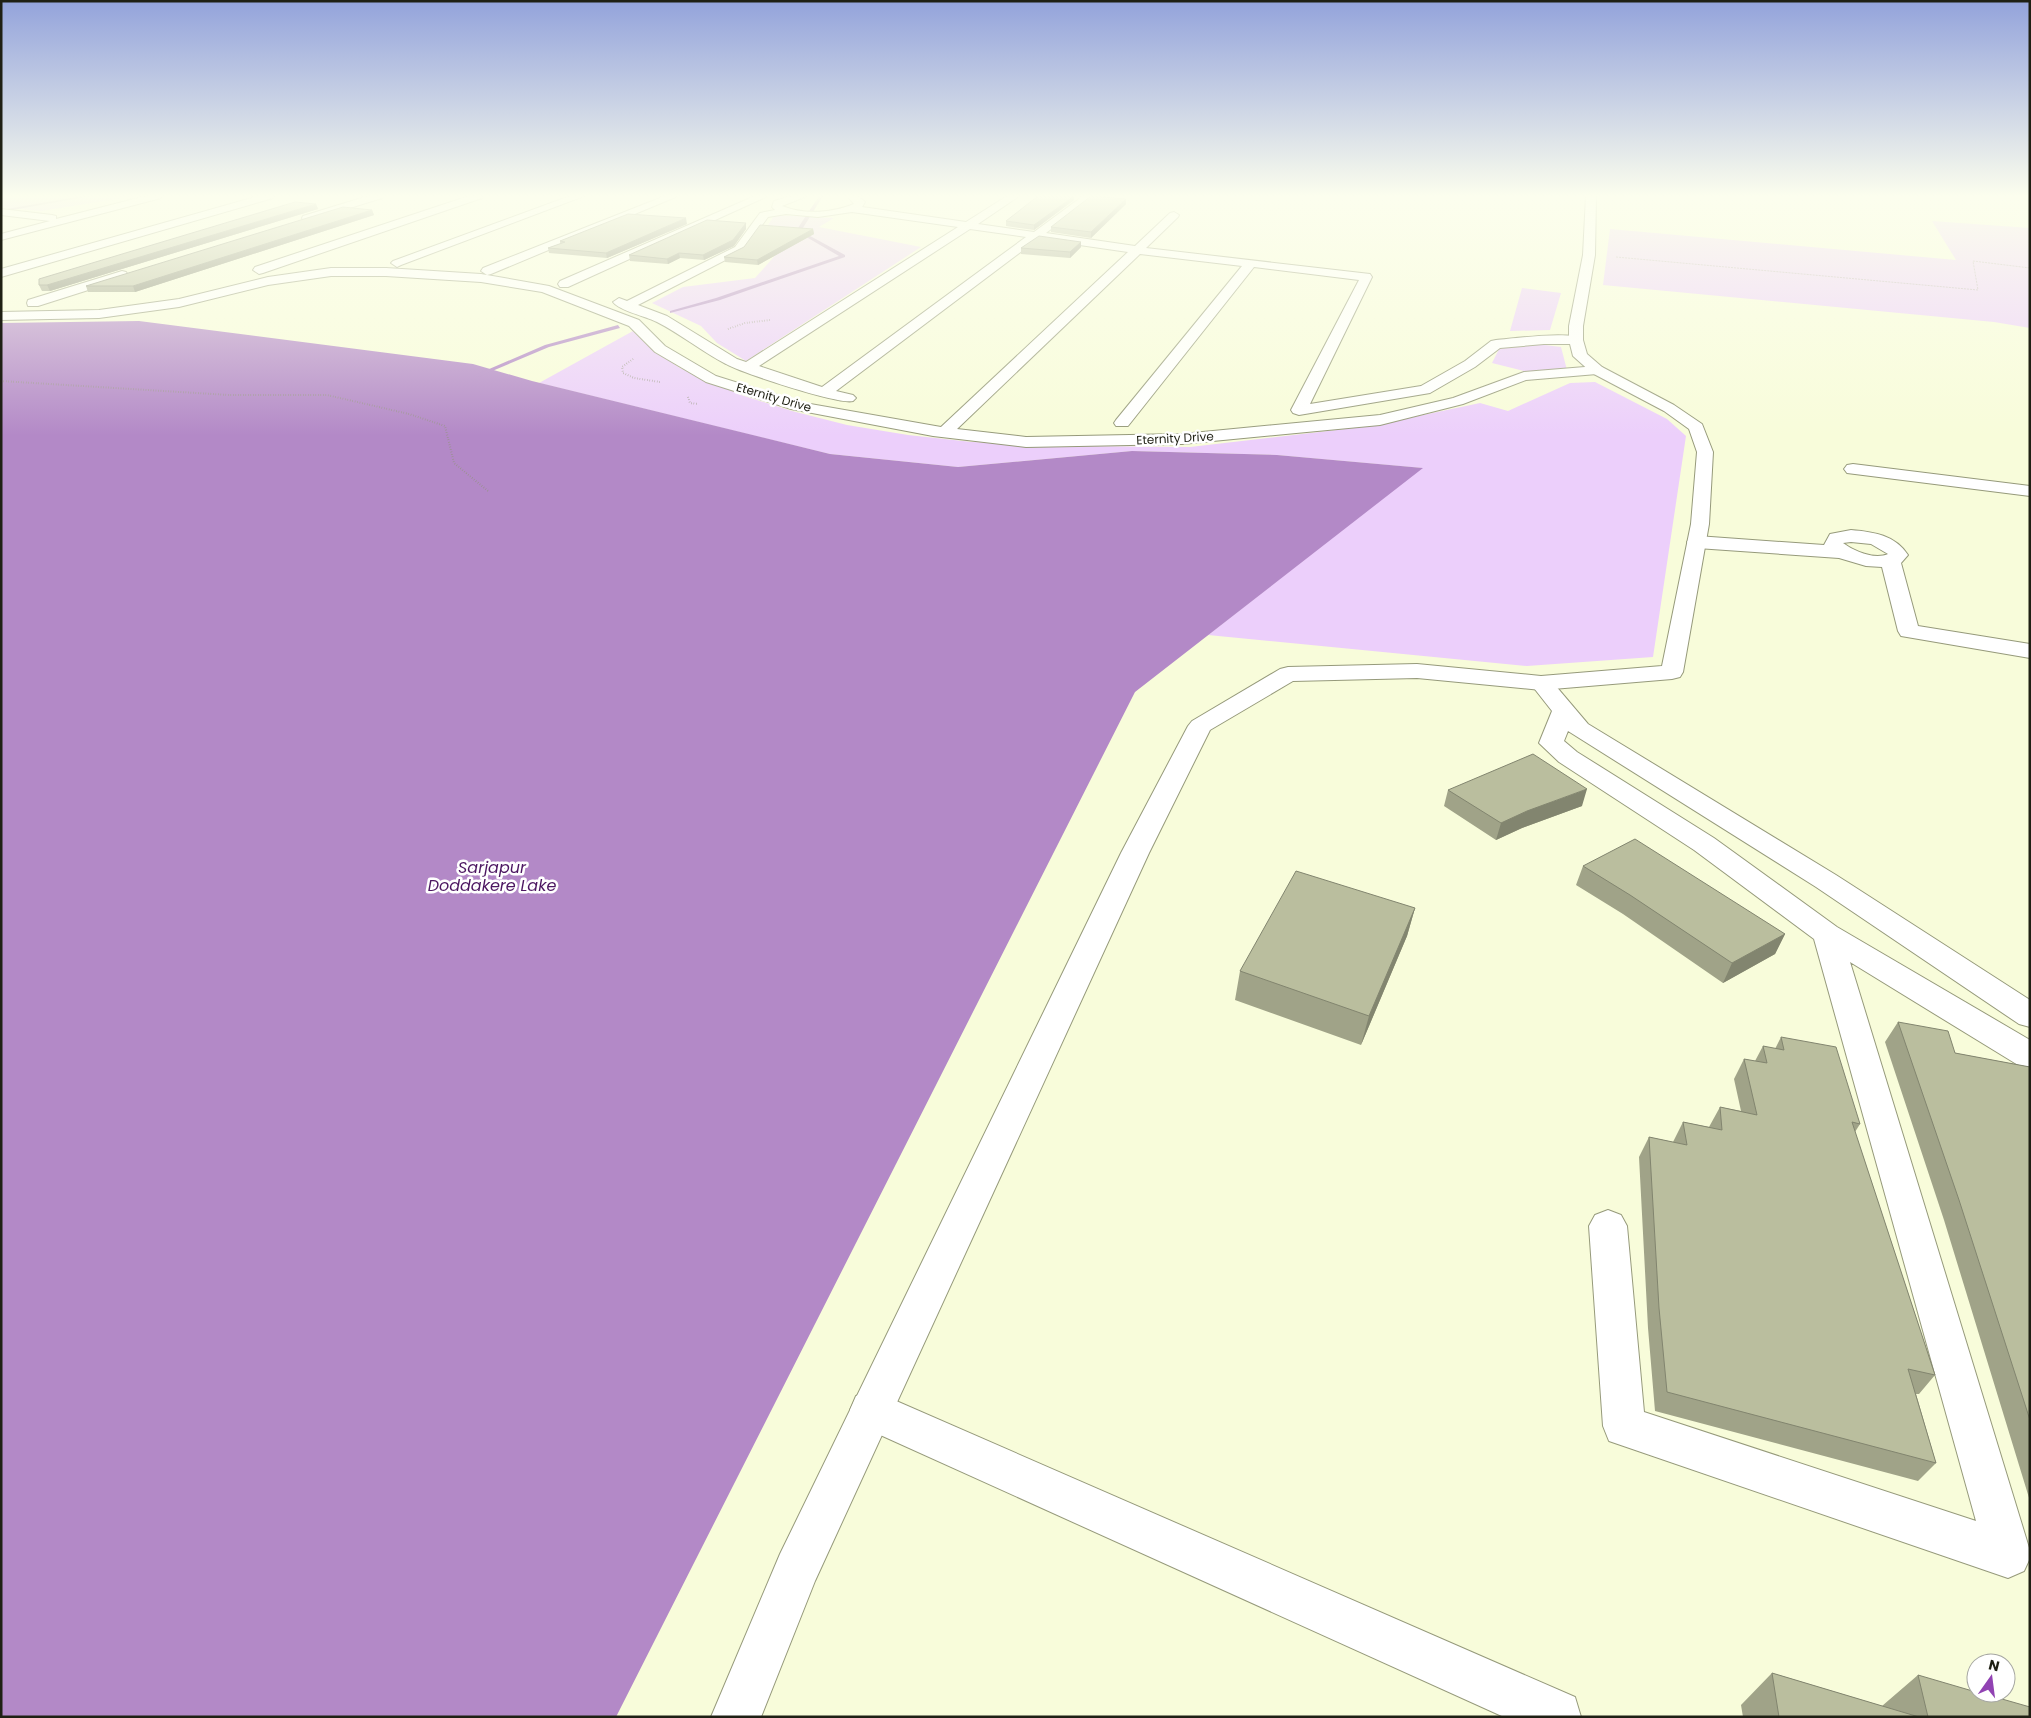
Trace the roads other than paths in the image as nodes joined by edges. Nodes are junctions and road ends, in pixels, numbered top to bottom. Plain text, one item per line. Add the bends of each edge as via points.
1 (120, 276) edge
2 (239, 276) edge
3 (254, 276) edge
4 (302, 276) edge
5 (452, 276) edge
6 (518, 276) edge
7 (582, 276) edge
8 (686, 276) edge
9 (890, 276) edge
10 (982, 276) edge
11 (1110, 276) edge
12 (1239, 276) edge
13 (1359, 276) edge
14 (1585, 276) edge
15 (564, 284) junction
16 (195, 291) junction
17 (593, 292) dead end
18 (610, 299) dead end
19 (33, 303) junction
20 (1, 304) edge
21 (627, 306) junction
22 (1, 316) edge
23 (1576, 340) junction
24 (1470, 364) junction
25 (748, 367) junction
26 (1597, 370) junction
27 (1524, 376) junction
28 (824, 393) junction
29 (862, 401) dead end
30 (944, 414) dead end
31 (962, 417) junction
32 (980, 419) dead end
33 (1122, 423) junction
34 (1140, 423) dead end
35 (1104, 424) dead end
36 (945, 432) junction
37 (1853, 469) dead end
38 (2030, 491) edge
39 (1698, 533) junction
40 (2030, 651) edge
41 (1541, 683) junction
42 (1564, 710) junction
43 (1827, 934) junction
44 (2030, 1016) edge
45 (2030, 1056) edge
46 (1608, 1226) dead end
47 (871, 1410) junction
48 (1557, 1715) dead end
49 (736, 1717) edge

1 - 19 street
2 - 16 street
3 - 16 street
4 - 22 street, Eternity Drive via 179,303 108,312
5 - 36 street, Eternity Drive via 545,290 634,323 660,349 711,379 796,406
6 - 15 street
7 - 15 street
8 - 21 street
9 - 25 street
10 - 28 street
11 - 31 street
12 - 33 street
13 - 24 street via 1366,277 1295,411 1425,390
14 - 23 street
15 - 17 street
16 - 19 street via 114,302
18 - 21 street, Eternity Drive
19 - 20 street
21 - 25 street, Eternity Drive via 662,319 732,362
23 - 24 street via 1496,344
23 - 26 street via 1580,356
24 - 27 street
25 - 28 street, Eternity Drive
26 - 27 street, Eternity Drive
26 - 39 street via 1696,426 1705,452
27 - 36 street, Eternity Drive via 1458,402 1380,420 1297,429 1182,439 1026,442
28 - 29 street, Eternity Drive
30 - 31 street
31 - 32 street
31 - 36 street
33 - 34 street, Eternity Drive
33 - 35 street, Eternity Drive
37 - 38 street
39 - 40 street via 1843,544 1862,537 1891,546 1898,555 1890,560 1909,632
39 - 41 street via 1672,672
41 - 42 street
41 - 47 street via 1417,671 1288,674 1200,726 1135,853
42 - 43 street via 1552,743 1568,757 1704,844
42 - 44 street via 1580,729 1826,881
43 - 45 street
43 - 46 street via 2008,1555 1624,1426
47 - 48 street
47 - 49 street via 796,1570

